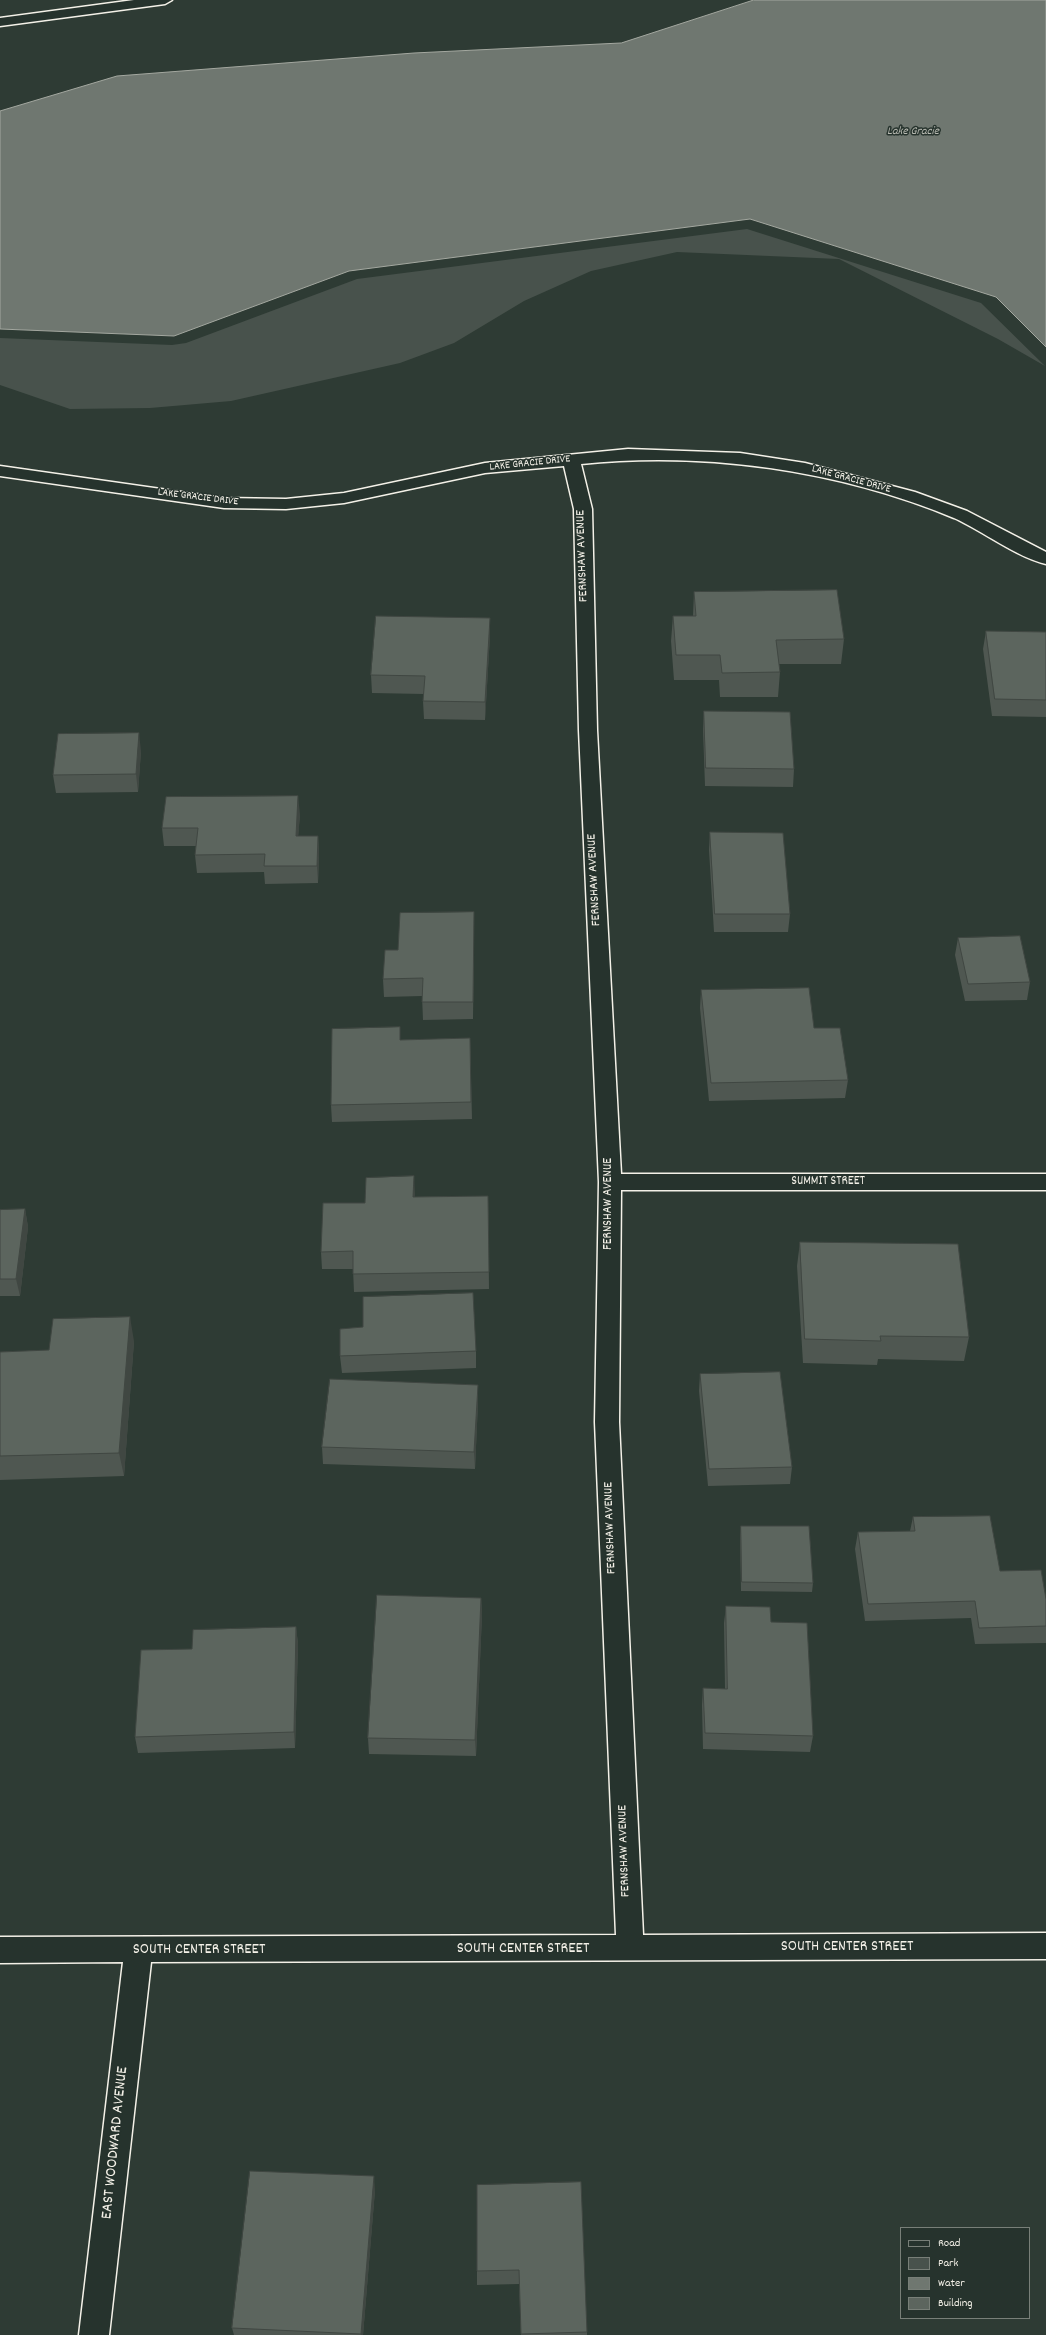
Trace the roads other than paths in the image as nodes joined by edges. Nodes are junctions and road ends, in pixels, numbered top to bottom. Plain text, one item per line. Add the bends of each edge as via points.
1 (165, 0) edge
2 (0, 22) edge
3 (571, 460) junction
4 (0, 471) edge
5 (1046, 559) edge
6 (610, 1182) junction
7 (1046, 1182) edge
8 (1046, 1946) edge
9 (630, 1949) junction
10 (0, 1950) edge
11 (138, 1951) junction
12 (94, 2335) edge

1 - 2 street
3 - 4 street, LAKE GRACIE DRIVE via 485,468 344,498 286,504 224,503
3 - 5 street, LAKE GRACIE DRIVE via 628,454 740,458 805,468 909,496 953,512
3 - 6 street, FERNSHAW AVENUE via 583,509 588,730
6 - 7 street, SUMMIT STREET
6 - 9 street, FERNSHAW AVENUE via 607,1422
8 - 9 street, SOUTH CENTER STREET
9 - 11 street, SOUTH CENTER STREET
10 - 11 street, SOUTH CENTER STREET
11 - 12 street, EAST WOODWARD AVENUE

